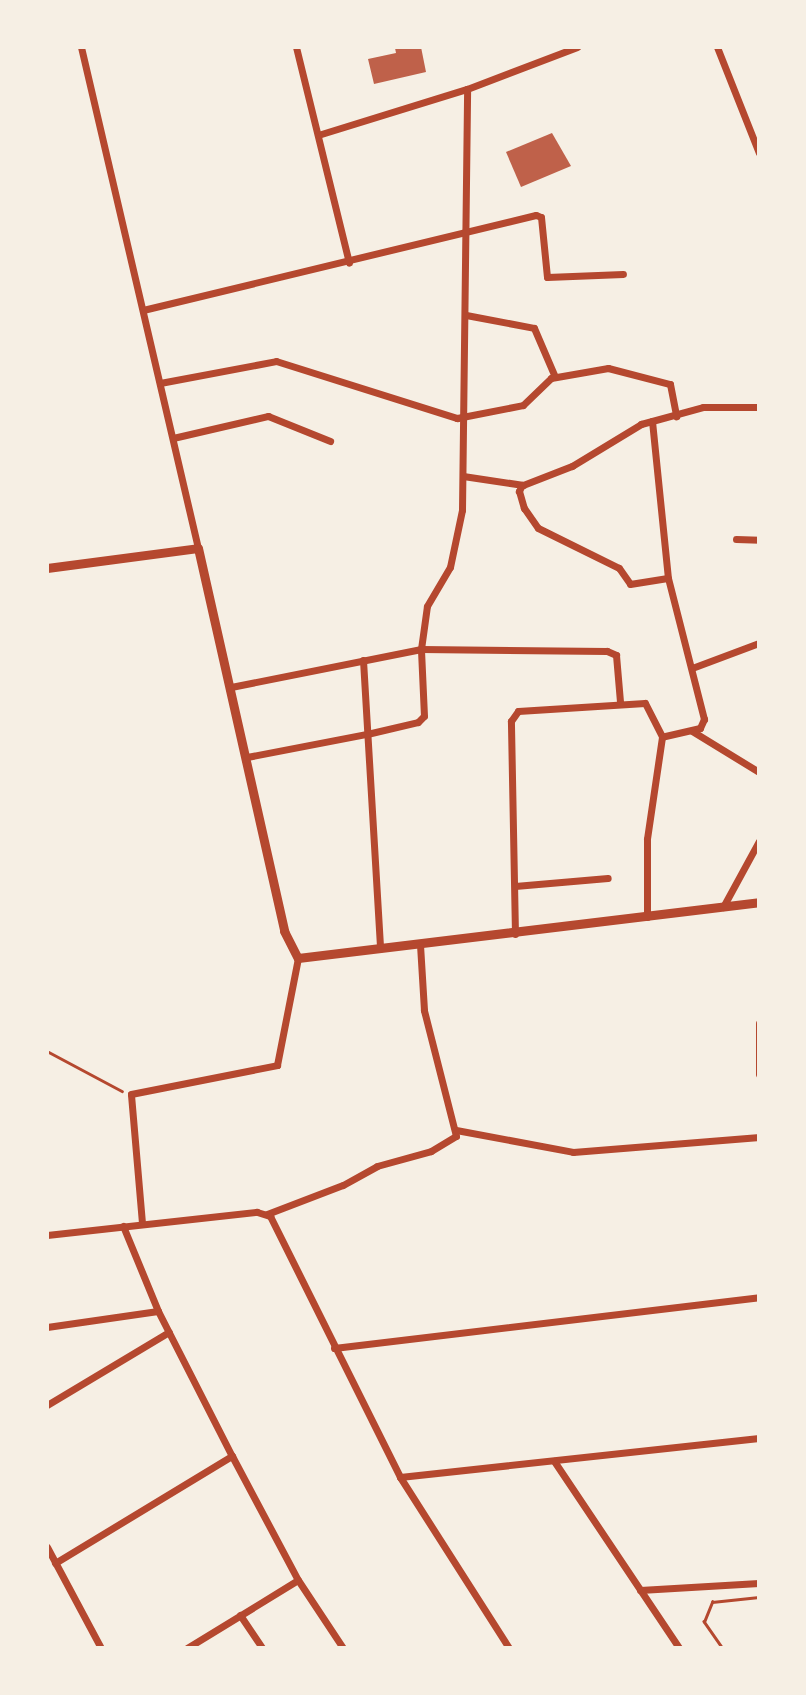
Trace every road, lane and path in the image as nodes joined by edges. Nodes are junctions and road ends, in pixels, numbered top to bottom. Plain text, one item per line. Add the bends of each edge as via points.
1 (81, 47) edge
2 (296, 47) edge
3 (577, 47) edge
4 (717, 47) edge
5 (467, 89) junction
6 (318, 135) junction
7 (759, 153) edge
8 (467, 233) junction
9 (349, 263) junction
10 (623, 274) dead end
11 (143, 310) junction
12 (466, 315) junction
13 (555, 377) junction
14 (160, 383) junction
15 (759, 407) edge
16 (676, 416) junction
17 (464, 417) junction
18 (652, 421) junction
19 (173, 438) junction
20 (331, 441) dead end
21 (463, 476) junction
22 (522, 485) junction
23 (736, 539) dead end
24 (759, 540) edge
25 (198, 548) junction
26 (47, 568) edge
27 (668, 578) junction
28 (759, 643) edge
29 (421, 649) junction
30 (363, 660) junction
31 (692, 668) junction
32 (231, 688) junction
33 (620, 702) junction
34 (692, 731) junction
35 (368, 734) junction
36 (662, 737) junction
37 (247, 757) junction
38 (759, 772) edge
39 (759, 841) edge
40 (608, 878) dead end
41 (514, 886) junction
42 (759, 902) edge
43 (723, 907) junction
44 (647, 917) junction
45 (515, 934) junction
46 (420, 944) junction
47 (380, 949) junction
48 (298, 958) junction
49 (759, 1023) edge
50 (47, 1051) edge
51 (759, 1074) edge
52 (131, 1094) junction
53 (456, 1130) junction
54 (759, 1137) edge
55 (267, 1214) junction
56 (142, 1223) junction
57 (123, 1226) junction
58 (47, 1235) edge
59 (759, 1297) edge
60 (159, 1311) junction
61 (47, 1327) edge
62 (169, 1332) junction
63 (334, 1348) junction
64 (47, 1405) edge
65 (759, 1438) edge
66 (232, 1457) junction
67 (554, 1461) junction
68 (400, 1476) junction
69 (47, 1547) edge
70 (55, 1563) junction
71 (298, 1580) junction
72 (759, 1583) edge
73 (640, 1590) junction
74 (759, 1597) edge
75 (240, 1615) junction
76 (101, 1648) edge
77 (187, 1648) edge
78 (262, 1648) edge
79 (343, 1648) edge
80 (509, 1648) edge
81 (679, 1648) edge
82 (722, 1648) edge

1 - 11 street
2 - 6 street
3 - 5 street
4 - 7 street
5 - 6 street
5 - 8 street
6 - 9 street
8 - 9 street
8 - 10 street via 539,215 547,277
8 - 12 street
9 - 11 street
11 - 14 street
12 - 13 street via 534,328
12 - 17 street
13 - 16 street via 608,368 668,383
13 - 17 street via 523,405
14 - 17 street via 276,360 447,417
14 - 19 street
15 - 16 street via 703,407
16 - 18 street
17 - 21 street
18 - 22 street via 627,429 572,466
18 - 27 street
19 - 20 street via 268,416
19 - 25 street
21 - 22 street
21 - 29 street via 462,510 451,563 428,601
22 - 27 street via 519,491 524,508 538,528 619,568 630,584
23 - 24 street
25 - 26 street
25 - 32 street
27 - 31 street
28 - 31 street
29 - 30 street
29 - 33 street via 611,651 616,655
29 - 35 street via 424,716 418,722
30 - 32 street
30 - 35 street
31 - 34 street via 704,721
32 - 37 street
33 - 36 street via 644,702
33 - 41 street via 518,711 512,716
34 - 36 street
34 - 38 street
35 - 37 street
35 - 47 street
36 - 44 street via 647,839
37 - 48 street via 284,931
39 - 43 street
40 - 41 street
41 - 45 street
42 - 43 street
43 - 44 street
44 - 45 street
45 - 46 street
46 - 47 street
46 - 53 street via 424,1010
47 - 48 street
48 - 52 street via 277,1065
49 - 51 street
50 - 52 path
52 - 56 street
53 - 54 street via 573,1152
53 - 55 street via 444,1145 377,1166 343,1185
55 - 56 street
55 - 63 street
56 - 57 street
57 - 58 street
57 - 60 street
59 - 63 street
60 - 61 street
60 - 62 street
62 - 64 street
62 - 66 street
63 - 68 street
65 - 67 street
66 - 70 street
66 - 71 street
67 - 68 street
67 - 73 street
68 - 80 street
69 - 70 street
70 - 76 street
71 - 75 street
71 - 79 street
72 - 73 street
73 - 81 street
74 - 82 path via 712,1602 705,1622
75 - 77 street
75 - 78 street

